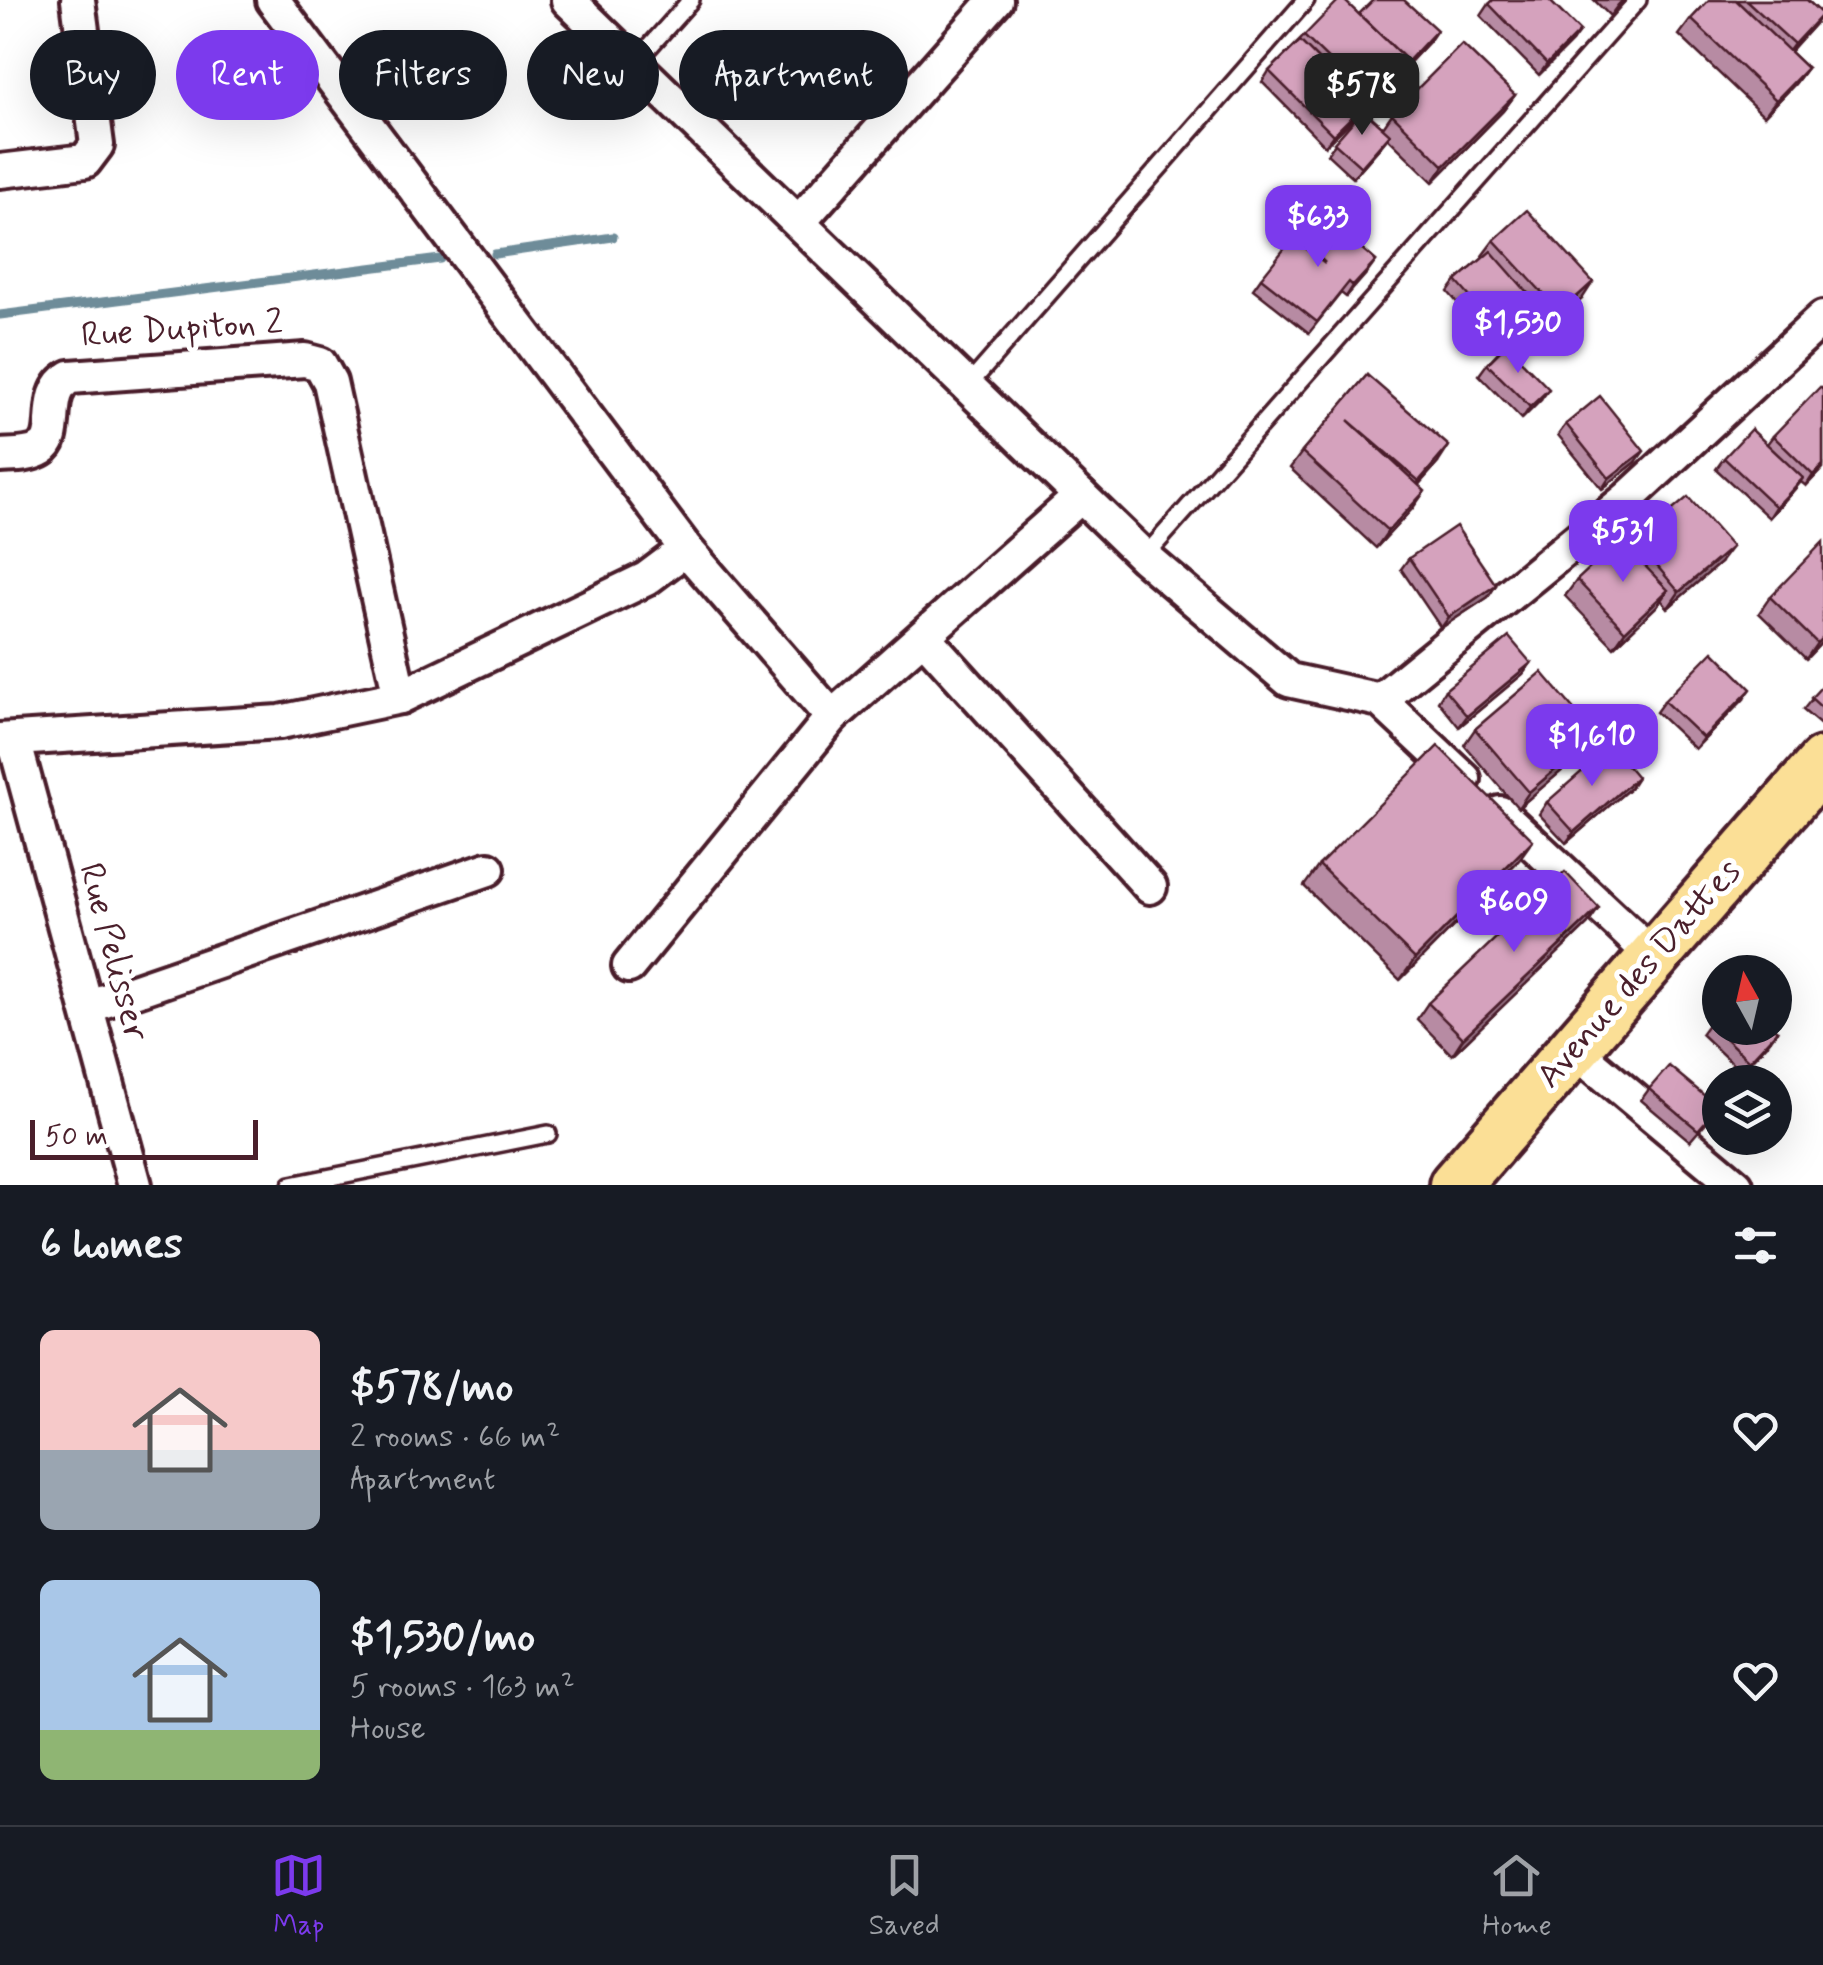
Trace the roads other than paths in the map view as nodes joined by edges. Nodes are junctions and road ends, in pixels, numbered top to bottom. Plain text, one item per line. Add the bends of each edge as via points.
1 (78, 0) edge
2 (272, 0) edge
3 (568, 0) edge
4 (691, 0) edge
5 (996, 0) edge
6 (1306, 0) edge
7 (1638, 0) edge
8 (599, 30) edge
9 (659, 36) edge
10 (659, 88) edge
11 (0, 172) edge
12 (799, 222) junction
13 (1823, 318) edge
14 (966, 389) junction
15 (0, 456) edge
16 (1081, 496) junction
17 (686, 549) junction
18 (1144, 558) junction
19 (924, 637) junction
20 (400, 698) junction
21 (1380, 700) junction
22 (832, 717) junction
23 (7, 740) edge
24 (1823, 763) edge
25 (488, 869) dead end
26 (1150, 886) dead end
27 (1652, 956) junction
28 (629, 966) dead end
29 (87, 1006) junction
30 (1576, 1051) junction
31 (548, 1134) dead end
32 (135, 1185) edge
33 (291, 1185) edge
34 (1455, 1185) edge
35 (1736, 1185) edge

1 - 11 street via 97,145 85,161
2 - 17 street
3 - 8 street
4 - 9 lane
5 - 12 street
6 - 14 lane
7 - 18 lane
10 - 12 street
12 - 14 street
13 - 21 street via 1628,499
14 - 16 street
15 - 20 street, Rue Dupiton 2 via 48,443 55,392 70,377 320,364 330,382
16 - 18 street
16 - 19 street
17 - 20 street via 646,579
17 - 22 street
18 - 21 street via 1289,680
19 - 22 street
19 - 26 street
20 - 23 street via 280,722
21 - 27 street
22 - 28 street
23 - 29 street, Rue Pelisser
24 - 27 main road, Avenue des Dattes
25 - 29 street
27 - 30 main road, Avenue des Dattes
29 - 32 street, Rue Pelisser
30 - 34 main road, Avenue des Dattes
30 - 35 street
31 - 33 lane

